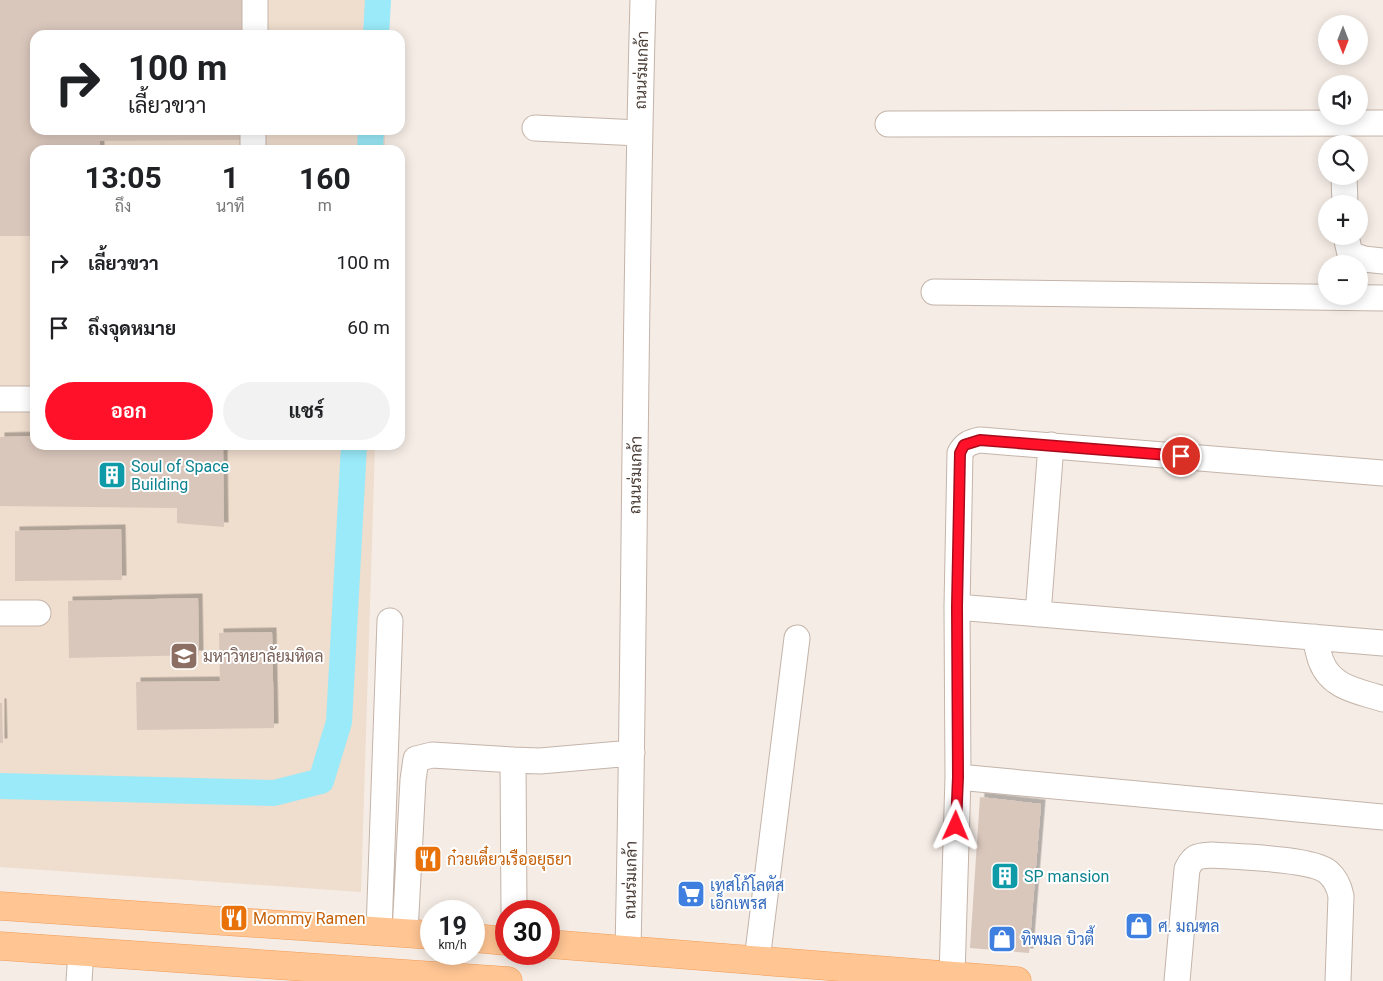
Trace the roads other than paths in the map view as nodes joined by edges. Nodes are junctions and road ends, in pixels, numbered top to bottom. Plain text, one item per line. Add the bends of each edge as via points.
1 (255, 0) edge
2 (643, 0) edge
3 (255, 30) edge
4 (888, 124) dead end
5 (1383, 124) edge
6 (535, 128) dead end
7 (639, 133) junction
8 (1348, 245) edge
9 (1383, 261) edge
10 (934, 292) dead end
11 (1383, 298) edge
12 (0, 399) edge
13 (30, 399) edge
14 (1051, 446) junction
15 (1383, 473) edge
16 (957, 607) junction
17 (0, 613) edge
18 (38, 613) dead end
19 (1038, 614) junction
20 (390, 621) dead end
21 (1316, 637) junction
22 (797, 638) dead end
23 (1383, 643) edge
24 (1383, 699) edge
25 (632, 753) junction
26 (513, 760) junction
27 (958, 777) junction
28 (1383, 817) edge
29 (514, 900) edge
30 (0, 906) edge
31 (405, 933) edge
32 (560, 945) edge
33 (0, 946) edge
34 (628, 950) junction
35 (81, 951) junction
36 (758, 960) junction
37 (952, 978) edge
38 (465, 980) edge
39 (79, 981) edge
40 (508, 981) edge
41 (1017, 981) edge
42 (1177, 981) edge
43 (1338, 981) edge

1 - 3 street
2 - 7 street, ถนนร่มเกล้า
4 - 5 street
6 - 7 street
7 - 25 street, ถนนร่มเกล้า
8 - 9 street via 1350,254
10 - 11 street
12 - 13 street
14 - 15 street
14 - 16 street via 980,440 964,445 960,453
14 - 19 street
16 - 19 street
16 - 27 street
17 - 18 street
19 - 21 street
20 - 31 street
21 - 23 street
21 - 24 street via 1328,675 1342,686
22 - 36 street
25 - 26 street via 540,761
25 - 34 street, ถนนร่มเกล้า
26 - 29 street
26 - 31 street via 432,756 416,759
27 - 28 street
27 - 37 street
30 - 31 main road
32 - 34 main road
33 - 35 main road
34 - 36 main road
35 - 38 main road
35 - 39 street
36 - 37 main road
37 - 41 main road
38 - 40 main road
42 - 43 street via 1187,869 1199,856 1212,856 1303,862 1327,871 1338,883 1341,896

